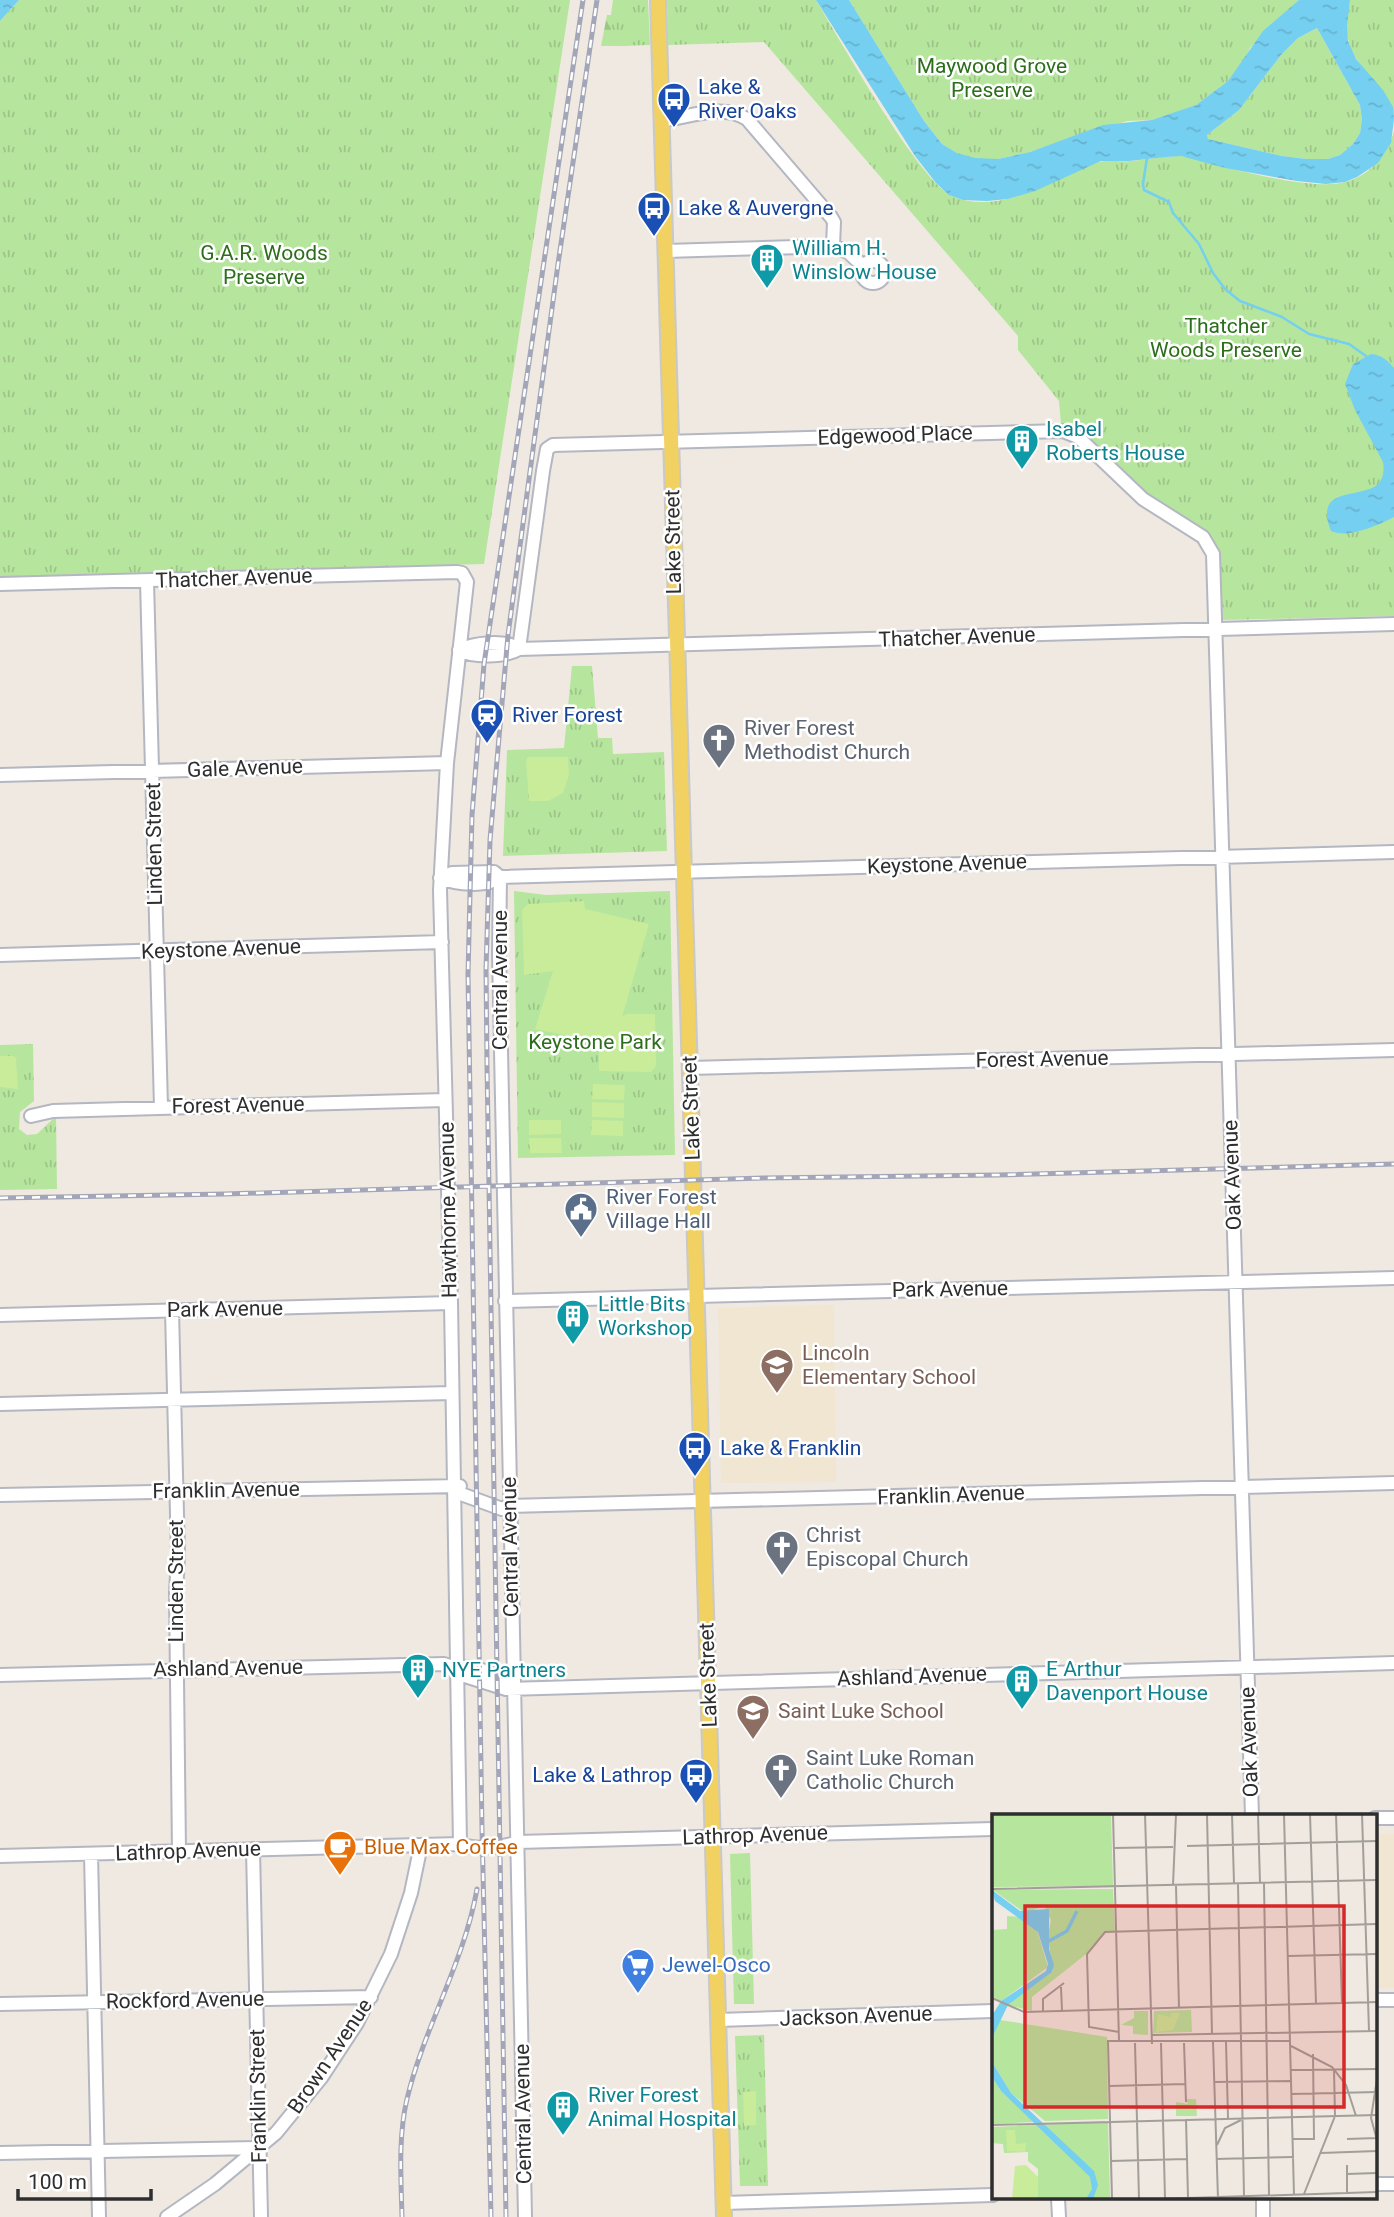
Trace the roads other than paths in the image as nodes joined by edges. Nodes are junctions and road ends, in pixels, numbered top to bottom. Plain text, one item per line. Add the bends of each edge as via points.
1 (658, 0) edge
2 (663, 120) junction
3 (833, 246) junction
4 (666, 251) junction
5 (863, 266) dead end
6 (671, 441) junction
7 (1203, 537) joint
8 (466, 578) joint
9 (148, 580) junction
10 (0, 584) edge
11 (1394, 624) edge
12 (1216, 629) junction
13 (676, 644) junction
14 (519, 649) junction
15 (458, 650) junction
16 (447, 763) junction
17 (153, 771) junction
18 (0, 775) edge
19 (1394, 852) edge
20 (1223, 857) junction
21 (683, 872) junction
22 (500, 877) junction
23 (440, 878) junction
24 (442, 942) junction
25 (157, 951) junction
26 (0, 955) edge
27 (1394, 1050) edge
28 (1229, 1055) junction
29 (690, 1068) junction
30 (445, 1100) junction
31 (161, 1107) junction
32 (32, 1116) dead end
33 (1394, 1278) edge
34 (1236, 1282) junction
35 (697, 1295) junction
36 (505, 1301) junction
37 (450, 1303) junction
38 (172, 1311) junction
39 (0, 1315) edge
40 (452, 1393) junction
41 (174, 1401) junction
42 (0, 1404) edge
43 (1394, 1483) edge
44 (453, 1487) junction
45 (1241, 1488) junction
46 (176, 1491) junction
47 (0, 1495) edge
48 (703, 1502) junction
49 (509, 1506) junction
50 (1394, 1663) edge
51 (1247, 1667) junction
52 (456, 1668) junction
53 (177, 1669) junction
54 (0, 1675) edge
55 (708, 1682) junction
56 (513, 1687) junction
57 (1251, 1814) edge
58 (1376, 1818) edge
59 (1394, 1818) edge
60 (992, 1829) edge
61 (712, 1837) junction
62 (517, 1842) junction
63 (460, 1844) junction
64 (421, 1845) junction
65 (253, 1849) junction
66 (179, 1851) junction
67 (91, 1854) junction
68 (0, 1856) edge
69 (371, 1997) junction
70 (256, 1998) junction
71 (1376, 2000) edge
72 (1394, 2000) edge
73 (93, 2002) junction
74 (0, 2004) edge
75 (992, 2011) edge
76 (718, 2020) junction
77 (259, 2148) junction
78 (97, 2151) junction
79 (0, 2153) edge
80 (1376, 2184) edge
81 (1394, 2184) edge
82 (992, 2195) edge
83 (724, 2210) edge
84 (99, 2217) edge
85 (167, 2217) edge
86 (261, 2217) edge
87 (525, 2217) edge

1 - 2 main road, Lake Street
2 - 3 street via 719,111 747,119 831,216
2 - 4 main road, Lake Street
3 - 4 street
3 - 5 street
4 - 6 main road, Lake Street
6 - 7 street, Edgewood Place via 1071,432 1143,499
6 - 13 main road, Lake Street
6 - 14 street, Edgewood Place via 549,446
7 - 12 street, Oak Avenue via 1213,554
8 - 9 street, Thatcher Avenue via 457,572
8 - 15 street, Hawthorne Avenue
9 - 10 street, Thatcher Avenue
9 - 17 street, Linden Street
11 - 12 street, Thatcher Avenue
12 - 13 street, Thatcher Avenue
12 - 20 street, Oak Avenue
13 - 14 street, Thatcher Avenue
13 - 21 main road, Lake Street
14 - 15 street, Thatcher Avenue via 512,644 468,645
15 - 16 street, Hawthorne Avenue
16 - 17 street, Gale Avenue
16 - 23 street, Hawthorne Avenue
17 - 18 street, Gale Avenue
17 - 25 street, Linden Street
19 - 20 street, Keystone Avenue
20 - 21 street, Keystone Avenue
20 - 28 street, Oak Avenue
21 - 22 street, Keystone Avenue
21 - 29 main road, Lake Street
22 - 23 street, Keystone Avenue via 494,882 453,883
22 - 36 street, Central Avenue
23 - 24 street, Hawthorne Avenue
24 - 25 street, Keystone Avenue
24 - 30 street, Hawthorne Avenue
25 - 26 street, Keystone Avenue
25 - 31 street, Linden Street
27 - 28 street, Forest Avenue
28 - 29 street, Forest Avenue
28 - 34 street, Oak Avenue
29 - 35 main road, Lake Street
30 - 31 street, Forest Avenue
30 - 37 street, Hawthorne Avenue
31 - 32 street, Forest Avenue via 53,1111
33 - 34 street, Park Avenue
34 - 35 street, Park Avenue
34 - 45 street, Oak Avenue
35 - 36 street, Park Avenue
35 - 48 main road, Lake Street
36 - 49 street, Central Avenue
37 - 38 street, Park Avenue
37 - 40 street, Hawthorne Avenue
38 - 39 street, Park Avenue
38 - 41 street, Linden Street
40 - 41 street
40 - 44 street, Hawthorne Avenue
41 - 42 street
41 - 46 street, Linden Street
43 - 45 street, Franklin Avenue
44 - 46 street, Franklin Avenue
44 - 49 street, Franklin Avenue via 502,1509
44 - 52 street, Hawthorne Avenue
45 - 48 street, Franklin Avenue
45 - 51 street, Oak Avenue
46 - 47 street, Franklin Avenue
46 - 53 street, Linden Street
48 - 49 street, Franklin Avenue
48 - 55 main road, Lake Street
49 - 56 street, Central Avenue
50 - 51 street, Ashland Avenue
51 - 55 street, Ashland Avenue
51 - 57 street, Oak Avenue
52 - 53 street, Ashland Avenue via 444,1664
52 - 56 street, Ashland Avenue via 465,1676 506,1689
52 - 63 street, Hawthorne Avenue
53 - 54 street, Ashland Avenue
53 - 66 street, Linden Street
55 - 56 street, Ashland Avenue
55 - 61 main road, Lake Street
56 - 62 street, Central Avenue
58 - 59 street
60 - 61 street, Lathrop Avenue
61 - 62 street, Lathrop Avenue
61 - 76 main road, Lake Street
62 - 63 street, Lathrop Avenue via 506,1846
62 - 87 street, Central Avenue
63 - 64 street, Lathrop Avenue
64 - 65 street, Lathrop Avenue
64 - 69 street, Brown Avenue via 400,1930
65 - 66 street, Lathrop Avenue
65 - 70 street, Franklin Street
66 - 67 street, Lathrop Avenue
67 - 68 street, Lathrop Avenue
67 - 73 street
69 - 70 street, Rockford Avenue
69 - 77 street, Brown Avenue via 321,2078
70 - 73 street, Rockford Avenue
70 - 77 street, Franklin Street
71 - 72 street
73 - 74 street, Rockford Avenue
73 - 78 street
75 - 76 street, Jackson Avenue
76 - 83 main road, Lake Street
77 - 78 street
77 - 85 street, Brown Avenue
77 - 86 street, Franklin Street
78 - 79 street
78 - 84 street
80 - 81 street
82 - 83 street

